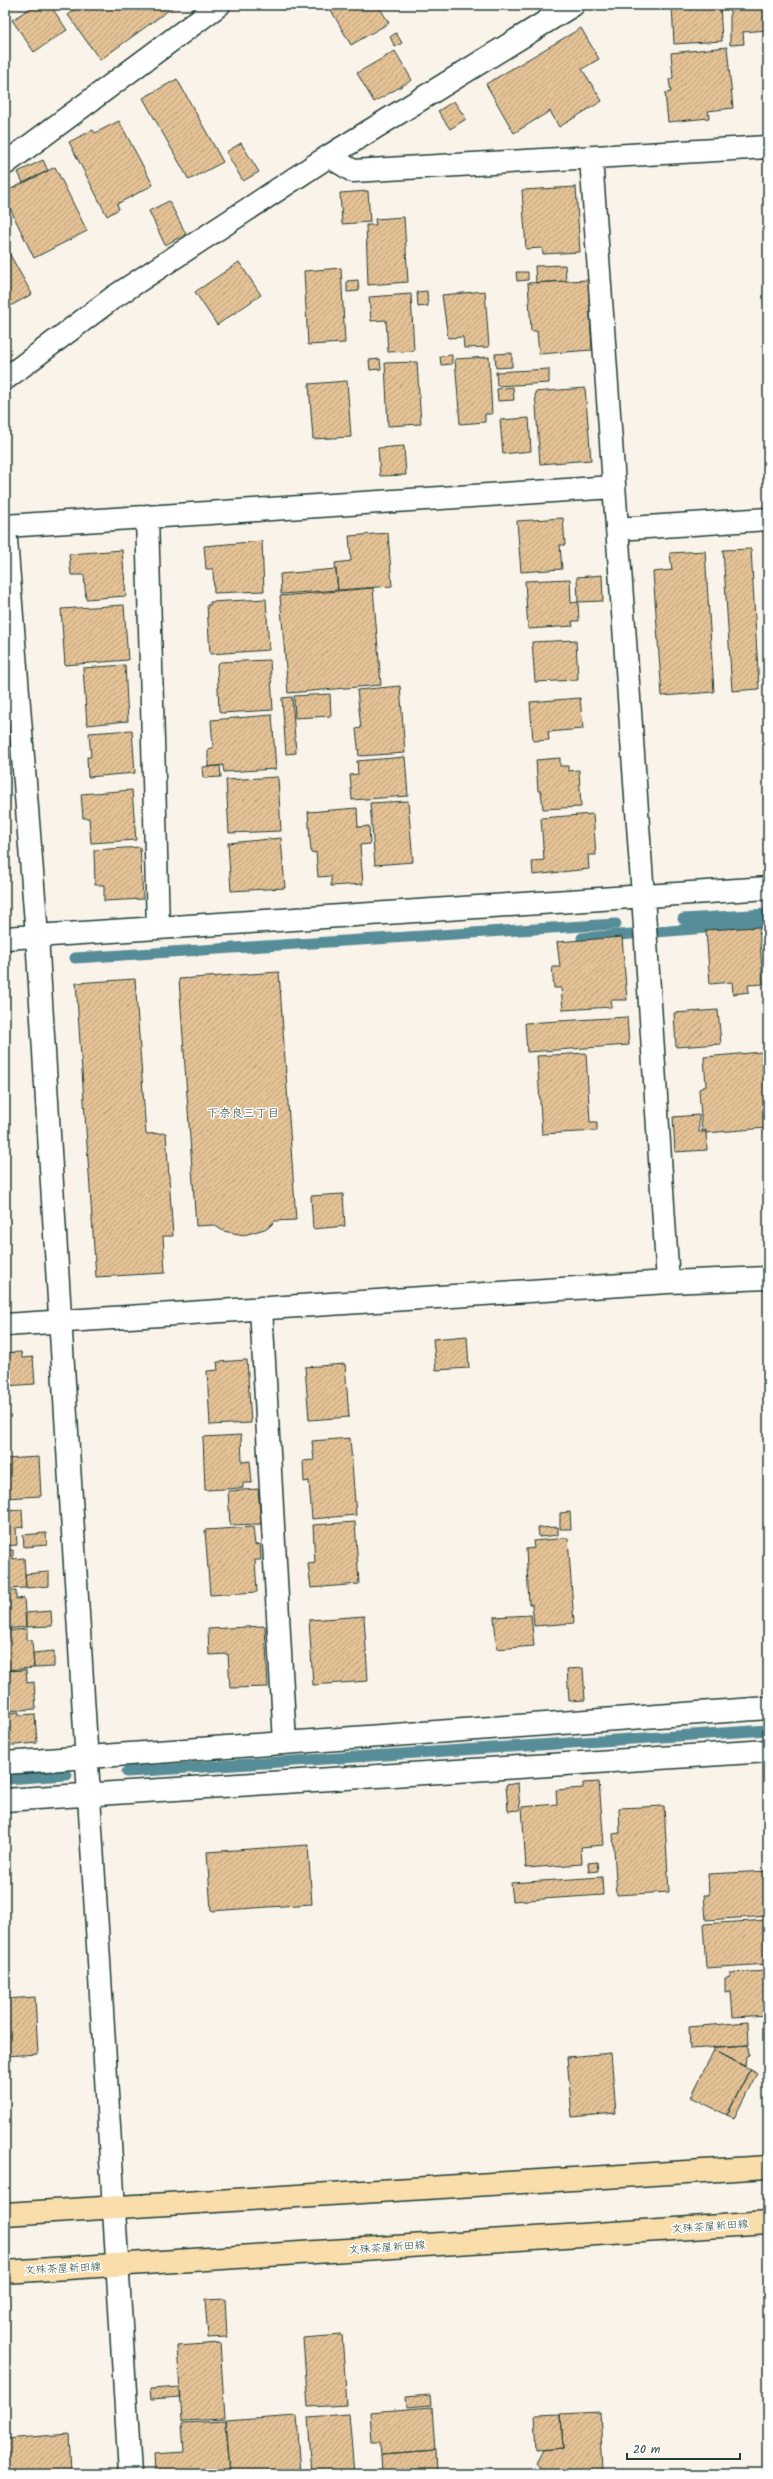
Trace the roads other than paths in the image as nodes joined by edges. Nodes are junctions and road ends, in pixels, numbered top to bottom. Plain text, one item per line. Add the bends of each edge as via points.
1 (573, 5) edge
2 (216, 6) edge
3 (768, 147) edge
4 (329, 156) junction
5 (592, 158) junction
6 (6, 162) edge
7 (5, 379) edge
8 (614, 487) junction
9 (147, 516) junction
10 (768, 519) edge
11 (5, 526) edge
12 (617, 529) junction
13 (768, 888) edge
14 (643, 896) junction
15 (158, 928) junction
16 (37, 936) junction
17 (5, 938) edge
18 (768, 1278) edge
19 (668, 1282) junction
20 (261, 1308) junction
21 (60, 1321) junction
22 (5, 1324) edge
23 (768, 1708) edge
24 (284, 1743) junction
25 (768, 1751) edge
26 (86, 1758) junction
27 (5, 1763) edge
28 (88, 1795) junction
29 (5, 1800) edge
30 (768, 2167) edge
31 (112, 2207) junction
32 (5, 2214) edge
33 (768, 2223) edge
34 (116, 2266) junction
35 (5, 2272) edge
36 (130, 2474) edge

1 - 4 street
2 - 6 street
3 - 5 street
4 - 5 street via 353,171
4 - 7 street via 114,297
5 - 8 street
8 - 9 street
8 - 12 street
9 - 11 street
9 - 15 street
10 - 12 street
11 - 16 street
12 - 14 street
13 - 14 street
14 - 15 street
14 - 19 street
15 - 16 street
16 - 17 street
16 - 21 street
18 - 19 street
19 - 20 street
20 - 21 street
20 - 24 street
21 - 22 street
21 - 26 street
23 - 24 street
24 - 26 street
25 - 28 street
26 - 27 street
26 - 28 street
28 - 29 street
28 - 31 street
30 - 31 main road
31 - 32 main road
31 - 34 street
33 - 34 main road, 文殊茶屋新田線
34 - 35 main road, 文殊茶屋新田線
34 - 36 street

